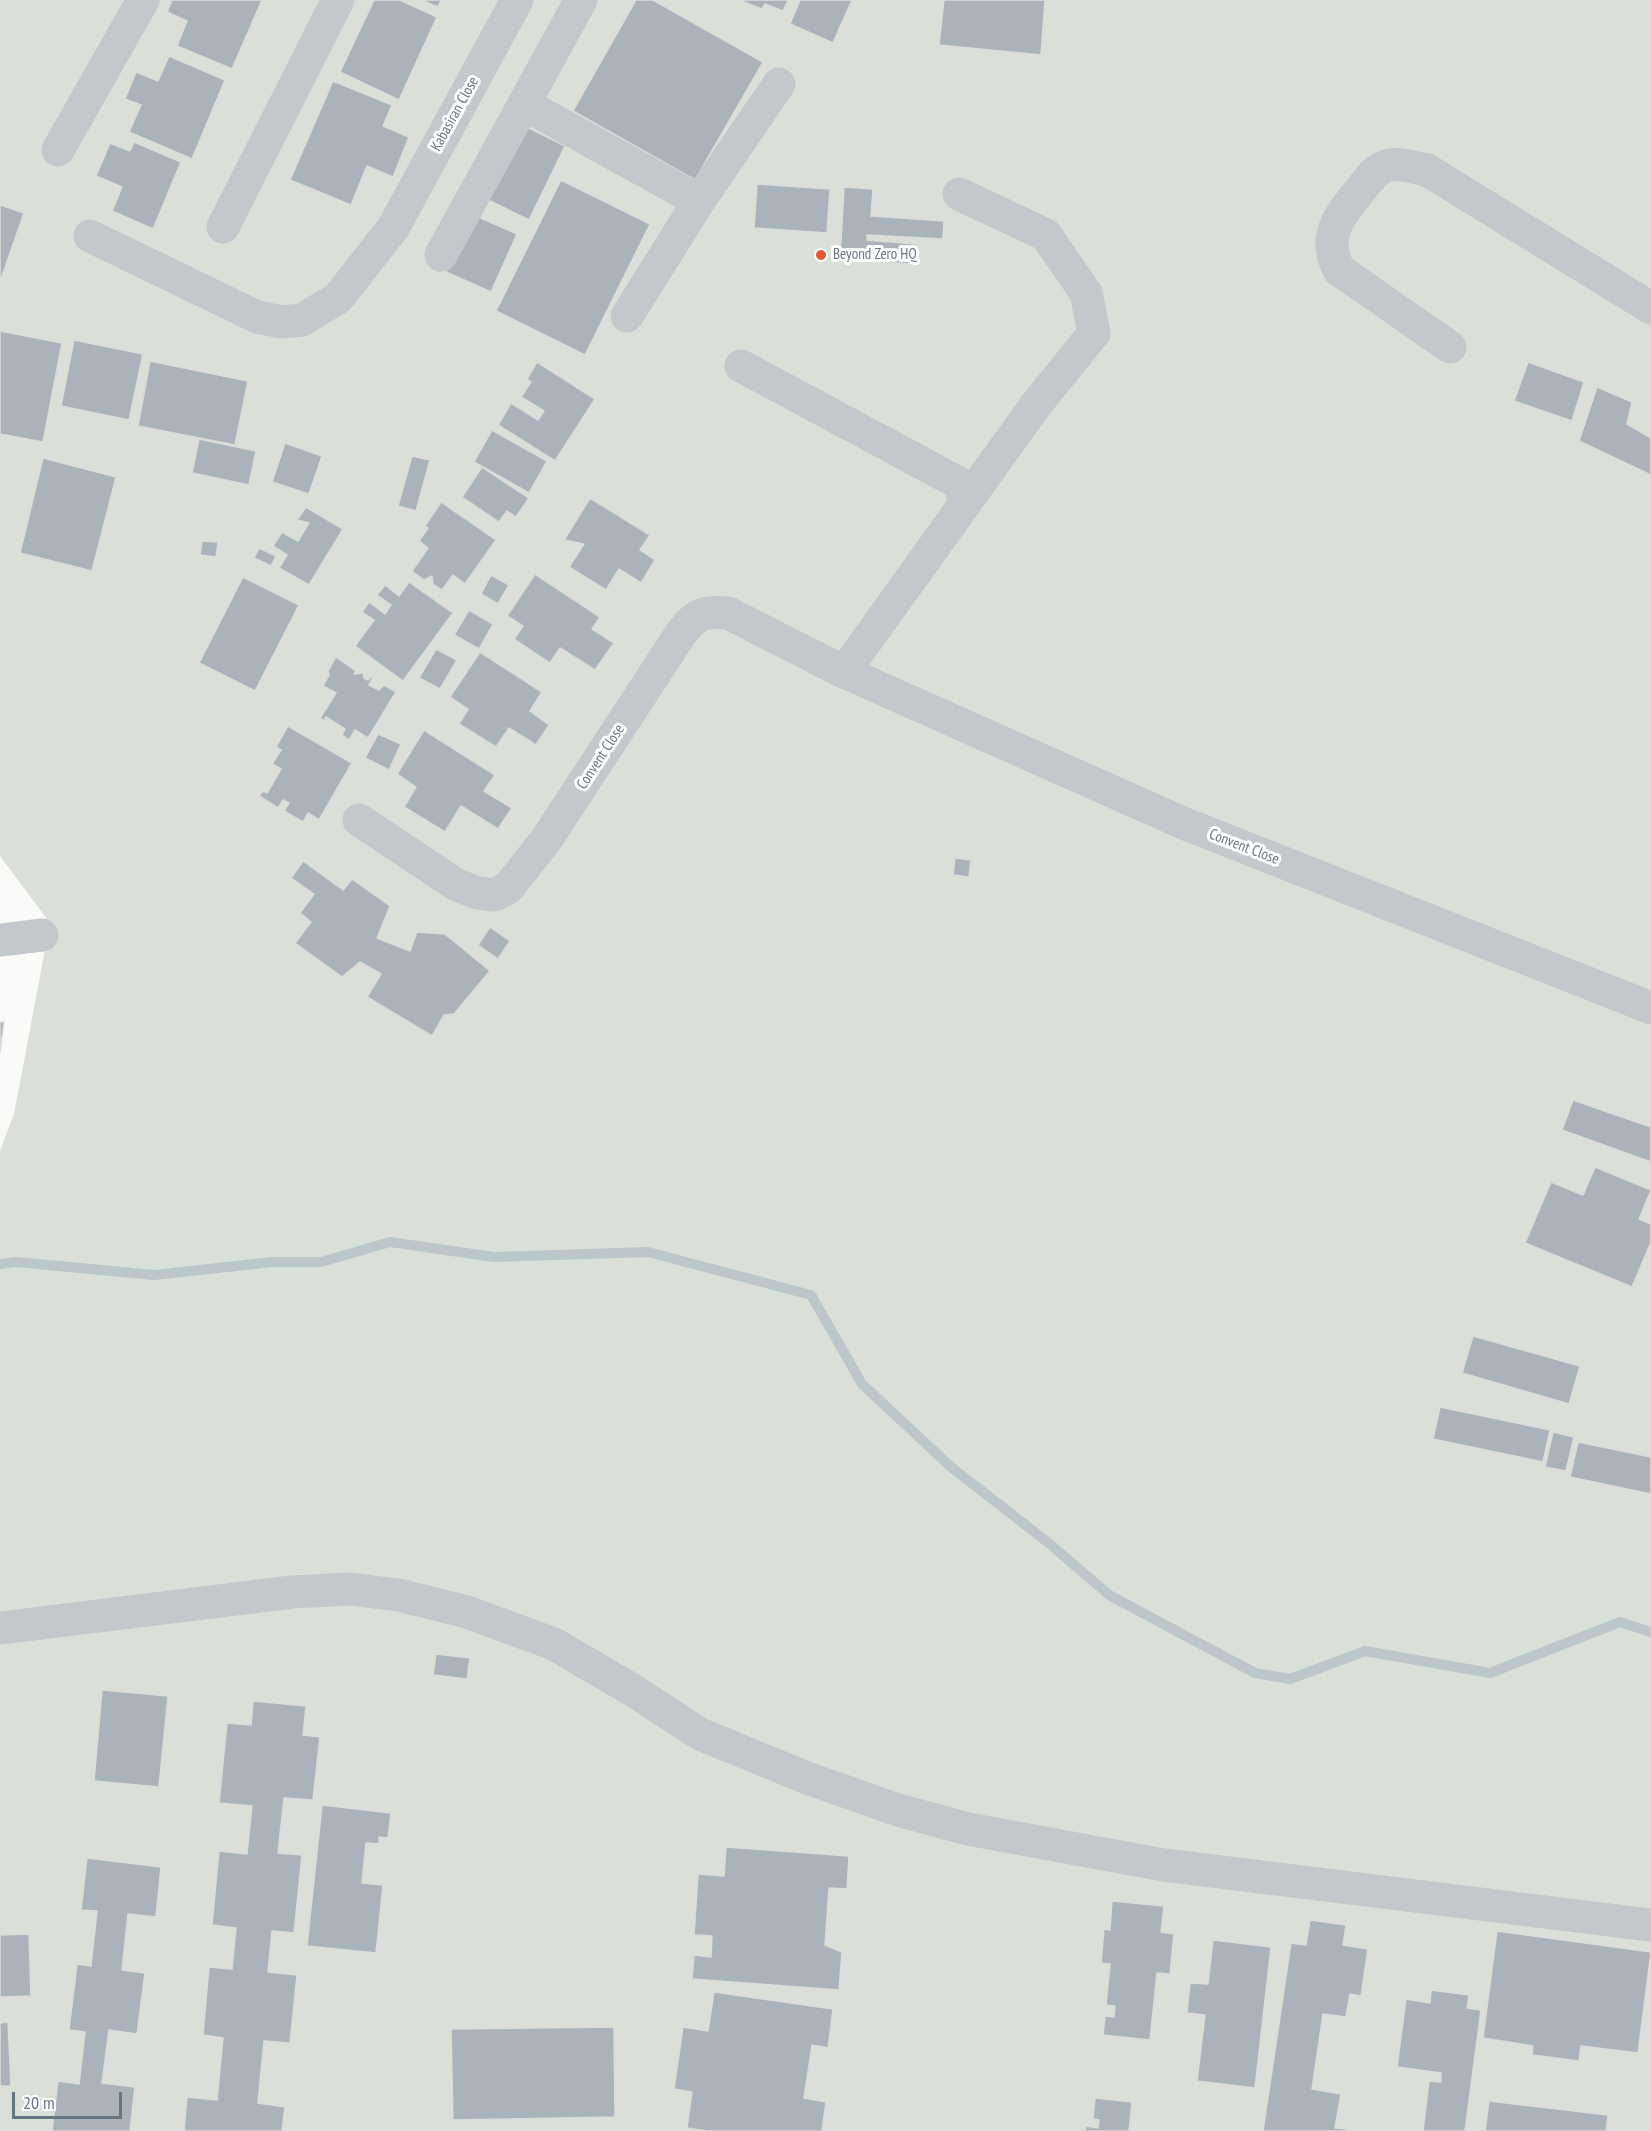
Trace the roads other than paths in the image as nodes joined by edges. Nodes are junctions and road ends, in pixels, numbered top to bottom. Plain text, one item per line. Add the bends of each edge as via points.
1 (143, 0) edge
2 (338, 0) edge
3 (518, 0) edge
4 (581, 0) edge
5 (779, 84) dead end
6 (524, 104) junction
7 (58, 150) dead end
8 (959, 194) dead end
9 (699, 201) junction
10 (223, 227) dead end
11 (90, 236) dead end
12 (441, 255) dead end
13 (1651, 308) edge
14 (627, 316) dead end
15 (1450, 347) dead end
16 (741, 366) dead end
17 (965, 503) junction
18 (844, 672) junction
19 (359, 820) dead end
20 (42, 935) dead end
21 (0, 940) edge
22 (1651, 1008) edge
23 (0, 1628) edge
24 (1651, 1925) edge

1 - 7 street
2 - 10 street
3 - 11 street, Kabasiran Close via 393,228 338,298 302,320 282,322 257,317
4 - 6 street
5 - 9 street
6 - 9 street
6 - 12 street
8 - 17 street via 1046,235 1086,293 1094,333
9 - 14 street
13 - 15 street via 1427,170 1390,165 1376,171 1337,218 1334,261 1339,270
16 - 17 street via 959,483
17 - 18 street
18 - 19 street, Convent Close via 728,613 711,612 693,618 546,840 508,888 495,895 455,884
18 - 22 street, Convent Close via 1183,823
20 - 21 street
23 - 24 street via 292,1592 350,1589 398,1595 467,1612 554,1644 700,1734 898,1810 968,1829 1164,1865

